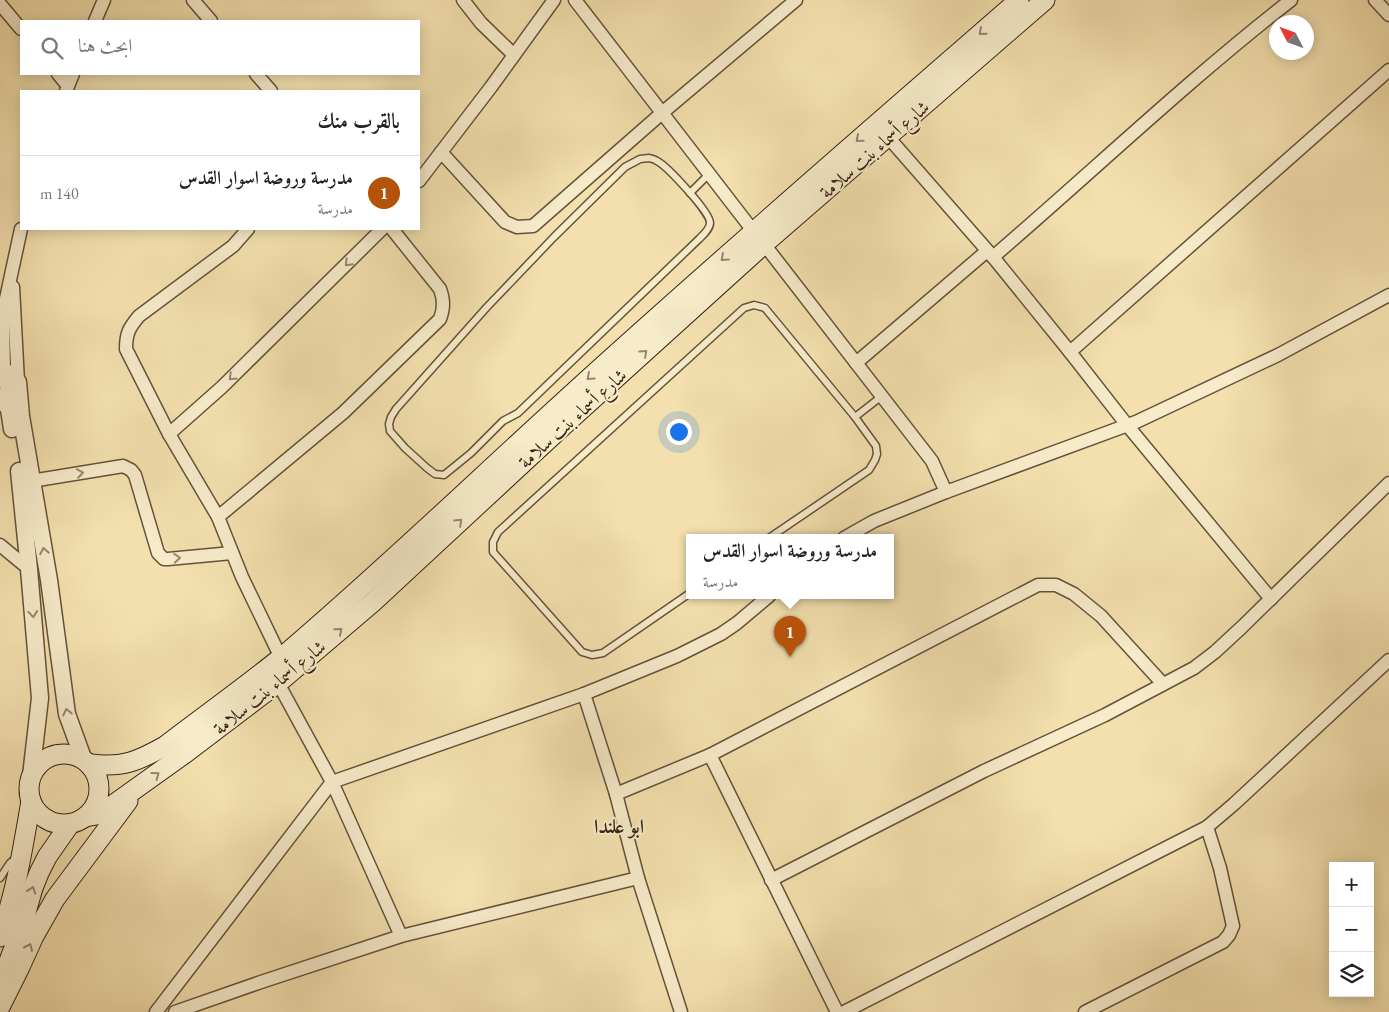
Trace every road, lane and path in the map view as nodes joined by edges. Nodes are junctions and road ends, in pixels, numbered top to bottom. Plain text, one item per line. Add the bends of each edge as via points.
1 (104, 0) edge
2 (193, 0) edge
3 (463, 0) edge
4 (554, 0) edge
5 (575, 0) edge
6 (796, 0) edge
7 (1019, 0) edge
8 (1045, 0) edge
9 (1291, 0) edge
10 (1374, 0) edge
11 (0, 4) edge
12 (1389, 15) edge
13 (95, 20) edge
14 (210, 20) edge
15 (20, 28) edge
16 (514, 55) junction
17 (1389, 70) edge
18 (59, 75) edge
19 (257, 75) edge
20 (69, 84) edge
21 (270, 90) edge
22 (662, 113) junction
23 (888, 137) junction
24 (441, 152) junction
25 (709, 174) junction
26 (420, 180) edge
27 (690, 193) junction
28 (21, 230) edge
29 (247, 230) edge
30 (381, 230) edge
31 (393, 230) edge
32 (759, 238) junction
33 (990, 254) junction
34 (12, 272) junction
35 (1389, 295) edge
36 (2, 333) edge
37 (1070, 352) junction
38 (856, 363) junction
39 (2, 368) edge
40 (18, 382) junction
41 (882, 396) junction
42 (4, 403) edge
43 (855, 417) junction
44 (1127, 426) junction
45 (169, 434) junction
46 (27, 482) junction
47 (1389, 483) edge
48 (946, 492) junction
49 (218, 518) junction
50 (776, 534) edge
51 (850, 534) edge
52 (0, 545) edge
53 (232, 553) junction
54 (29, 569) junction
55 (686, 596) edge
56 (766, 599) edge
57 (1271, 599) junction
58 (281, 658) junction
59 (1389, 660) edge
60 (278, 683) junction
61 (1163, 684) junction
62 (584, 694) junction
63 (710, 755) junction
64 (87, 761) junction
65 (31, 776) junction
66 (332, 782) junction
67 (136, 789) junction
68 (616, 794) junction
69 (31, 801) junction
70 (78, 821) junction
71 (1207, 826) junction
72 (23, 853) junction
73 (0, 878) edge
74 (638, 878) junction
75 (771, 880) junction
76 (400, 936) junction
77 (0, 937) edge
78 (0, 986) edge
79 (0, 1007) edge
80 (676, 1011) edge
81 (156, 1012) edge
82 (175, 1012) edge
83 (837, 1012) edge
84 (844, 1012) edge
85 (1085, 1012) edge

1 - 13 street
2 - 14 street
3 - 16 street
4 - 16 street
5 - 22 street
6 - 22 street
7 -> 32 main road, شارع أسماء بنت سلامة
8 - 23 main road, شارع أسماء بنت سلامة
9 - 33 street via 1058,201
10 - 12 street
11 - 15 street
16 - 24 street
17 - 37 street
18 - 20 street
19 - 21 street
22 - 24 street via 533,226 517,227 506,222
22 - 25 street
23 - 32 main road, شارع أسماء بنت سلامة
23 - 33 street
24 - 26 street
25 - 27 lane
25 - 32 street
27 - 27 lane via 709,217 709,228 518,413 503,421 453,469 444,475 435,474 390,431 390,418 465,331 625,167 640,159 657,161
28 - 34 street
29 - 45 street via 233,246 140,316 128,331 126,349
30 -> 45 street via 235,374
31 - 49 street via 440,289 444,308 440,319 343,413
32 - 38 street
32 -> 58 main road, شارع أسماء بنت سلامة via 569,396 396,557
60 -> 32 main road, شارع أسماء بنت سلامة via 372,603
33 - 37 street
33 - 38 street
34 - 36 street
34 - 40 street
35 - 44 street via 1278,356
36 - 39 street
37 - 44 street
38 - 41 street
39 - 40 street
39 - 42 street
40 - 46 street
41 - 43 lane
41 - 48 street via 932,461
42 - 46 street
43 - 50 lane via 876,446 878,454 870,470
43 - 55 lane via 764,308 754,305 744,308 498,532 493,542 493,552 499,559 582,652 592,655 603,653
44 - 48 street
44 - 57 street
45 - 49 street
46 -> 53 street via 127,467 135,475 161,556 168,559
46 - 54 street
64 -> 46 street via 67,714 49,580
47 - 57 street
48 - 51 street
49 - 53 street
52 - 54 street
53 - 58 street
54 -> 65 street via 40,698
56 - 62 street via 720,634 677,656
57 - 61 street via 1215,652 1194,668
58 - 64 main road, شارع أسماء بنت سلامة via 165,746 147,756 108,766
59 - 71 street
60 - 66 street
67 -> 60 main road, شارع أسماء بنت سلامة
61 - 63 street via 1101,616 1081,600 1056,585 1038,585
61 - 75 street
62 - 66 street
62 - 68 street
63 - 68 street
63 - 75 street
64 - 65 main road via 68,753 52,755 39,763
64 - 70 main road via 97,774 100,795 96,805
65 - 69 main road via 28,788
66 - 76 street
66 - 81 street
67 - 70 main road, شارع أسماء بنت سلامة via 110,808
79 -> 67 main road via 54,899
68 - 74 street
69 - 70 main road via 46,820 58,824
69 - 72 main road
78 -> 70 main road via 33,888 47,857
71 - 84 street
71 - 85 street via 1232,926 1229,935 1223,942
72 - 73 lane via 10,863
72 - 77 main road via 10,910
74 - 76 street
74 - 80 street
75 - 83 street
76 - 82 street

